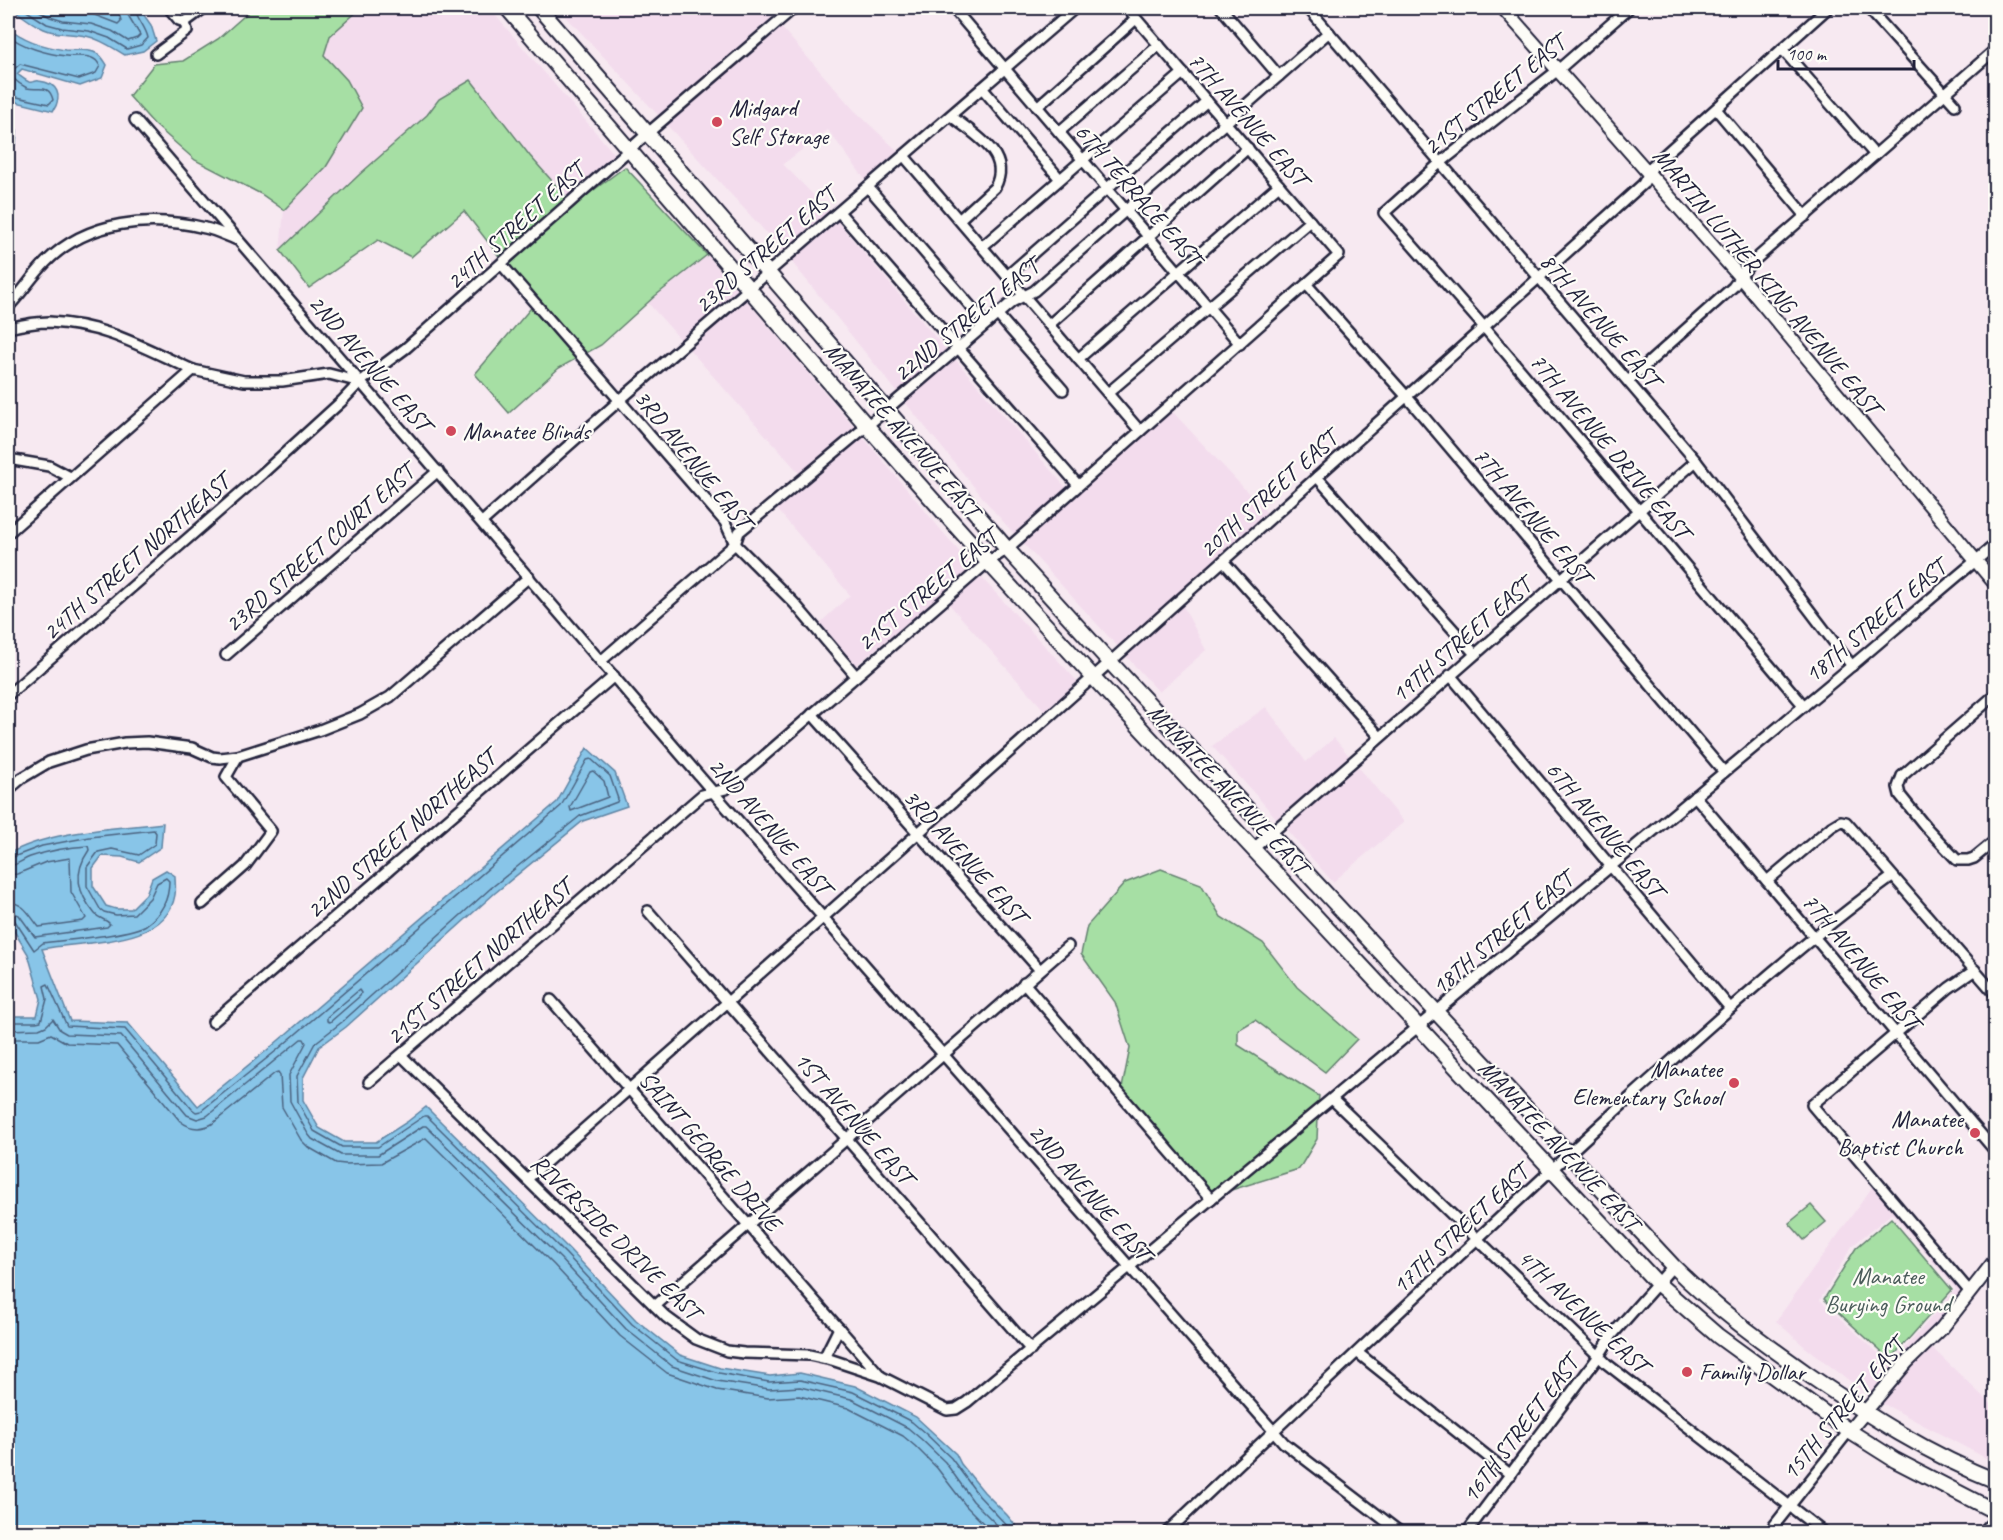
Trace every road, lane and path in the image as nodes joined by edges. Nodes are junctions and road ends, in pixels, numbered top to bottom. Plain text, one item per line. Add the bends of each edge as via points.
1 (169, 8) edge
2 (204, 8) edge
3 (507, 8) edge
4 (539, 8) edge
5 (794, 8) edge
6 (953, 8) edge
7 (1075, 8) edge
8 (1127, 8) edge
9 (1221, 8) edge
10 (1308, 8) edge
11 (1503, 8) edge
12 (1629, 8) edge
13 (1828, 8) edge
14 (1868, 8) edge
15 (1136, 19) junction
16 (185, 22) junction
17 (1329, 32) junction
18 (1159, 45) junction
19 (1782, 49) junction
20 (1995, 49) edge
21 (156, 54) dead end
22 (1005, 69) junction
23 (1558, 70) junction
24 (1183, 73) junction
25 (1279, 76) junction
26 (982, 88) junction
27 (1945, 94) junction
28 (1207, 100) junction
29 (1955, 105) dead end
30 (1037, 107) junction
31 (1716, 109) junction
32 (951, 116) junction
33 (135, 120) dead end
34 (1226, 122) junction
35 (1059, 132) junction
36 (648, 133) junction
37 (1248, 148) junction
38 (631, 149) junction
39 (1875, 155) junction
40 (904, 156) junction
41 (1083, 160) junction
42 (1440, 163) junction
43 (1649, 174) junction
44 (1060, 179) junction
45 (1279, 185) junction
46 (868, 187) junction
47 (1107, 188) junction
48 (1126, 210) junction
49 (839, 212) junction
50 (1384, 213) joint
51 (1806, 216) junction
52 (960, 219) junction
53 (1310, 221) junction
54 (1148, 237) junction
55 (237, 240) junction
56 (983, 246) junction
57 (1339, 255) joint
58 (502, 265) junction
59 (1179, 272) junction
60 (768, 274) junction
61 (1007, 276) junction
62 (1740, 277) junction
63 (1539, 278) junction
64 (1307, 285) junction
65 (749, 289) junction
66 (1024, 296) junction
67 (8, 307) edge
68 (1209, 307) junction
69 (998, 314) junction
70 (986, 324) junction
71 (1049, 325) junction
72 (8, 327) edge
73 (1484, 327) junction
74 (1240, 344) junction
75 (957, 348) junction
76 (1078, 359) junction
77 (193, 370) junction
78 (1628, 381) junction
79 (360, 382) junction
80 (1063, 390) dead end
81 (1108, 393) junction
82 (1407, 397) junction
83 (620, 400) junction
84 (886, 410) junction
85 (867, 426) junction
86 (1140, 431) junction
87 (8, 459) edge
88 (1696, 461) junction
89 (438, 471) junction
90 (263, 473) joint
91 (70, 477) junction
92 (1317, 477) junction
93 (1078, 485) junction
94 (1639, 512) junction
95 (482, 522) junction
96 (8, 533) edge
97 (735, 544) junction
98 (1995, 544) edge
99 (1007, 549) junction
100 (1223, 561) junction
101 (1976, 561) junction
102 (988, 562) junction
103 (529, 577) junction
104 (1561, 579) junction
105 (1995, 585) edge
106 (1475, 654) junction
107 (226, 655) dead end
108 (601, 661) junction
109 (1110, 662) junction
110 (1852, 666) junction
111 (1450, 675) junction
112 (614, 676) junction
113 (856, 676) junction
114 (1093, 677) junction
115 (1995, 694) edge
116 (8, 695) edge
117 (1803, 706) junction
118 (812, 714) junction
119 (1380, 737) junction
120 (238, 756) junction
121 (1724, 772) junction
122 (9, 786) edge
123 (713, 792) junction
124 (1695, 796) junction
125 (919, 833) junction
126 (1270, 833) junction
127 (1995, 840) edge
128 (1253, 849) junction
129 (1611, 867) junction
130 (613, 872) joint
131 (1892, 876) junction
132 (1767, 881) junction
133 (202, 904) dead end
134 (648, 911) dead end
135 (824, 917) junction
136 (1814, 937) junction
137 (1068, 946) dead end
138 (1040, 970) junction
139 (1975, 970) junction
140 (1024, 983) junction
141 (1995, 995) edge
142 (551, 1000) dead end
143 (728, 1003) junction
144 (1730, 1008) junction
145 (1437, 1013) junction
146 (213, 1022) dead end
147 (1418, 1027) junction
148 (1896, 1033) junction
149 (944, 1054) junction
150 (401, 1055) junction
151 (369, 1082) dead end
152 (629, 1089) junction
153 (1332, 1099) junction
154 (847, 1139) junction
155 (1995, 1152) edge
156 (1568, 1153) junction
157 (1552, 1170) junction
158 (527, 1179) junction
159 (1211, 1199) junction
160 (748, 1224) junction
161 (1478, 1239) junction
162 (1995, 1259) edge
163 (1673, 1266) junction
164 (1131, 1268) junction
165 (1657, 1283) junction
166 (1970, 1293) junction
167 (655, 1306) junction
168 (839, 1328) junction
169 (1031, 1350) junction
170 (1358, 1353) junction
171 (1599, 1356) junction
172 (824, 1358) junction
173 (880, 1376) junction
174 (1864, 1413) junction
175 (1849, 1431) junction
176 (1275, 1432) junction
177 (1511, 1475) junction
178 (1995, 1481) edge
179 (1789, 1506) junction
180 (1995, 1512) edge
181 (1995, 1518) edge
182 (1174, 1530) edge
183 (1400, 1533) edge
184 (1467, 1533) edge
185 (1769, 1533) edge
186 (1823, 1533) edge
187 (1983, 1533) edge

1 - 16 street
2 - 16 street
3 - 38 main road, MANATEE AVENUE EAST
4 - 36 main road, MANATEE AVENUE EAST
5 - 36 street, 24TH STREET EAST
6 - 22 street, 6TH TERRACE EAST
7 - 22 street, 23RD STREET EAST
8 - 15 street, 7TH AVENUE EAST
9 - 25 street
10 - 17 street, 8TH AVENUE EAST
11 - 23 street, MARTIN LUTHER KING AVENUE EAST
12 - 23 street, 21ST STREET EAST
13 - 19 street, 20TH STREET EAST
14 - 27 street
15 - 18 street, 7TH AVENUE EAST
15 - 30 street
16 - 21 street via 187,31
17 - 25 street, 22ND STREET EAST
17 - 42 street, 8TH AVENUE EAST
18 - 24 street, 7TH AVENUE EAST
18 - 35 street
19 - 31 street, 20TH STREET EAST
19 - 39 street
20 - 27 street
22 - 26 street, 23RD STREET EAST
22 - 30 street, 6TH TERRACE EAST
23 - 42 street, 21ST STREET EAST
23 - 43 street, MARTIN LUTHER KING AVENUE EAST
24 - 28 street, 7TH AVENUE EAST
24 - 41 street
25 - 34 street, 22ND STREET EAST
26 - 32 street, 23RD STREET EAST
26 - 44 street
27 - 29 street
27 - 39 street
28 - 34 street, 7TH AVENUE EAST
28 - 47 street
30 - 35 street, 6TH TERRACE EAST
31 - 43 street, 20TH STREET EAST via 1654,164
31 - 51 street
32 - 40 street, 23RD STREET EAST
32 - 52 street via 987,144 1000,166 995,187
33 - 55 street, 2ND AVENUE EAST
34 - 37 street, 7TH AVENUE EAST
34 - 48 street, 22ND STREET EAST
35 - 41 street, 6TH TERRACE EAST
36 - 38 street, 24TH STREET EAST
36 - 60 main road, MANATEE AVENUE EAST
37 - 45 street, 7TH AVENUE EAST
37 - 54 street
38 - 58 street, 24TH STREET EAST
38 - 65 main road, MANATEE AVENUE EAST
39 - 51 street
40 - 46 street, 23RD STREET EAST
40 - 52 street
41 - 44 street
41 - 47 street, 6TH TERRACE EAST
42 - 50 street, 21ST STREET EAST
42 - 63 street, 8TH AVENUE EAST
43 - 62 street, MARTIN LUTHER KING AVENUE EAST
43 - 63 street, 20TH STREET EAST via 1643,184
44 - 56 street
45 - 53 street, 7TH AVENUE EAST
45 - 59 street
46 - 49 street, 23RD STREET EAST
46 - 70 street
47 - 48 street, 6TH TERRACE EAST
47 - 61 street
48 - 54 street, 6TH TERRACE EAST
48 - 66 street, 22ND STREET EAST
49 - 60 street, 23RD STREET EAST
49 - 75 street
50 - 73 street, 7TH AVENUE DRIVE EAST
51 - 62 street
52 - 56 street
53 - 57 street, 7TH AVENUE EAST
53 - 68 street
54 - 59 street, 6TH TERRACE EAST
54 - 71 street
55 - 67 street via 207,228 176,223 137,222 107,227 47,261
55 - 79 street, 2ND AVENUE EAST
56 - 61 street
57 - 64 street, 21ST STREET EAST
58 - 79 street, 24TH STREET EAST via 406,348
58 - 83 street, 3RD AVENUE EAST
59 - 68 street, 6TH TERRACE EAST
59 - 76 street
60 - 65 street, 23RD STREET EAST
60 - 84 main road, MANATEE AVENUE EAST
61 - 66 street
62 - 78 street
62 - 101 street, MARTIN LUTHER KING AVENUE EAST
63 - 73 street, 20TH STREET EAST
63 - 78 street, 8TH AVENUE EAST
64 - 74 street, 21ST STREET EAST
64 - 82 street, 7TH AVENUE EAST
65 - 83 street, 23RD STREET EAST
65 - 85 main road, MANATEE AVENUE EAST
66 - 69 street, 22ND STREET EAST
66 - 71 street
68 - 74 street, 6TH TERRACE EAST
68 - 81 street
69 - 70 street, 22ND STREET EAST
69 - 80 street
70 - 75 street, 22ND STREET EAST
71 - 76 street
72 - 77 street via 46,322 104,330
73 - 82 street, 20TH STREET EAST
73 - 94 street, 7TH AVENUE DRIVE EAST
74 - 86 street, 21ST STREET EAST
75 - 84 street, 22ND STREET EAST
75 - 93 street
76 - 81 street
77 - 79 street via 244,381 329,375
77 - 91 street
78 - 88 street, 8TH AVENUE EAST
79 - 89 street, 2ND AVENUE EAST
79 - 90 street, 24TH STREET EAST
81 - 86 street
82 - 92 street, 20TH STREET EAST
82 - 104 street, 7TH AVENUE EAST
83 - 95 street, 23RD STREET EAST
83 - 97 street, 3RD AVENUE EAST via 725,522
84 - 85 street, 22ND STREET EAST
84 - 99 main road, MANATEE AVENUE EAST
85 - 97 street, 22ND STREET EAST via 739,532
85 - 102 main road, MANATEE AVENUE EAST
86 - 93 street, 21ST STREET EAST
87 - 91 street via 49,466
88 - 94 street, 19TH STREET EAST
88 - 110 street, 8TH AVENUE EAST
89 - 95 street, 2ND AVENUE EAST
89 - 107 street, 23RD STREET COURT EAST
90 - 116 street, 24TH STREET NORTHEAST
91 - 96 street
92 - 100 street, 20TH STREET EAST
92 - 106 street
93 - 99 street, 21ST STREET EAST
94 - 104 street, 19TH STREET EAST
94 - 117 street, 7TH AVENUE DRIVE EAST
95 - 103 street, 2ND AVENUE EAST
97 - 108 street, 22ND STREET EAST
97 - 113 street, 3RD AVENUE EAST via 794,603
98 - 101 street, 18TH STREET EAST
99 - 102 street, 21ST STREET EAST
99 - 109 main road, MANATEE AVENUE EAST
100 - 109 street, 20TH STREET EAST
100 - 119 street
101 - 105 street, MARTIN LUTHER KING AVENUE EAST
101 - 110 street, 18TH STREET EAST
102 - 113 street, 21ST STREET EAST
102 - 114 main road, MANATEE AVENUE EAST
103 - 108 street, 2ND AVENUE EAST
103 - 120 street via 390,697 340,722
104 - 106 street, 19TH STREET EAST
104 - 121 street, 7TH AVENUE EAST
106 - 111 street, 19TH STREET EAST
108 - 112 street, 2ND AVENUE EAST
109 - 114 street, 20TH STREET EAST
109 - 126 main road, MANATEE AVENUE EAST
110 - 117 street, 18TH STREET EAST
111 - 119 street, 19TH STREET EAST
111 - 129 street, 6TH AVENUE EAST
112 - 123 street, 2ND AVENUE EAST
112 - 146 street, 22ND STREET NORTHEAST
113 - 118 street, 21ST STREET EAST
114 - 125 street, 20TH STREET EAST
114 - 128 main road, MANATEE AVENUE EAST
115 - 127 street via 1902,776 1898,787 1925,826 1957,860 1974,858
117 - 121 street, 18TH STREET EAST
118 - 123 street, 21ST STREET EAST via 726,789
118 - 125 street, 3RD AVENUE EAST
119 - 126 street, 19TH STREET EAST
120 - 122 street via 212,757 170,743 118,744 55,760
120 - 133 street via 226,777 271,831 245,866
121 - 124 street, 18TH STREET EAST
123 - 130 street, 21ST STREET EAST via 702,795
123 - 135 street, 2ND AVENUE EAST
124 - 129 street, 18TH STREET EAST
124 - 132 street, 7TH AVENUE EAST
125 - 135 street, 20TH STREET EAST
125 - 138 street, 3RD AVENUE EAST
126 - 128 street, 19TH STREET EAST
126 - 145 main road, MANATEE AVENUE EAST
128 - 147 main road, MANATEE AVENUE EAST
129 - 144 street, 6TH AVENUE EAST
129 - 145 street, 18TH STREET EAST
130 - 150 street, 21ST STREET NORTHEAST
131 - 132 street via 1844,821 1831,827
131 - 136 street, 17TH STREET EAST
131 - 139 street
132 - 136 street, 7TH AVENUE EAST
134 - 143 street, 1ST AVENUE EAST
135 - 143 street, 20TH STREET EAST
135 - 149 street, 2ND AVENUE EAST
136 - 144 street, 17TH STREET EAST
136 - 148 street, 7TH AVENUE EAST
137 - 138 street
138 - 140 street
139 - 141 street
139 - 148 street
140 - 149 street
140 - 159 street
142 - 152 street, SAINT GEORGE DRIVE
143 - 152 street, 20TH STREET EAST
143 - 154 street, 1ST AVENUE EAST
144 - 156 street, 17TH STREET EAST
145 - 147 street, 18TH STREET EAST
145 - 156 main road, MANATEE AVENUE EAST
147 - 153 street, 18TH STREET EAST
147 - 157 main road, MANATEE AVENUE EAST
148 - 155 street, 7TH AVENUE EAST
148 - 166 street via 1812,1106
149 - 154 street
149 - 164 street, 2ND AVENUE EAST
150 - 151 street, 21ST STREET NORTHEAST
150 - 158 street, RIVERSIDE DRIVE EAST
152 - 158 street, 20TH STREET EAST
152 - 160 street, SAINT GEORGE DRIVE
153 - 159 street, 18TH STREET EAST
153 - 161 street, 4TH AVENUE EAST
154 - 160 street
154 - 169 street, 1ST AVENUE EAST
156 - 157 street, 17TH STREET EAST
156 - 163 main road, MANATEE AVENUE EAST
157 - 161 street, 17TH STREET EAST
157 - 165 main road, MANATEE AVENUE EAST
158 - 167 street, RIVERSIDE DRIVE EAST
159 - 164 street, 18TH STREET EAST
160 - 167 street
160 - 168 street, SAINT GEORGE DRIVE
161 - 170 street, 17TH STREET EAST
161 - 171 street, 4TH AVENUE EAST
162 - 166 street, 15TH STREET EAST
163 - 165 street, 16TH STREET EAST
163 - 174 main road, MANATEE AVENUE EAST via 1724,1312
164 - 169 street, 18TH STREET EAST
164 - 176 street, 2ND AVENUE EAST
165 - 171 street, 16TH STREET EAST
165 - 175 main road, MANATEE AVENUE EAST via 1718,1336
166 - 174 street, 15TH STREET EAST
167 - 172 street, RIVERSIDE DRIVE EAST via 682,1330 712,1346 744,1353
168 - 172 street
168 - 173 street, SAINT GEORGE DRIVE
169 - 173 street, 18TH STREET EAST via 952,1410
170 - 176 street, 17TH STREET EAST
170 - 177 street
171 - 177 street, 16TH STREET EAST
171 - 179 street, 4TH AVENUE EAST
172 - 173 street, RIVERSIDE DRIVE EAST
174 - 175 street, 15TH STREET EAST
174 - 178 main road, MANATEE AVENUE EAST via 1936,1455
175 - 179 street, 15TH STREET EAST
175 - 180 main road, MANATEE AVENUE EAST via 1894,1460
176 - 182 street, 17TH STREET EAST
176 - 183 street, 2ND AVENUE EAST
177 - 184 street, 16TH STREET EAST
179 - 185 street, 15TH STREET EAST
179 - 186 street, 4TH AVENUE EAST
181 - 187 street

